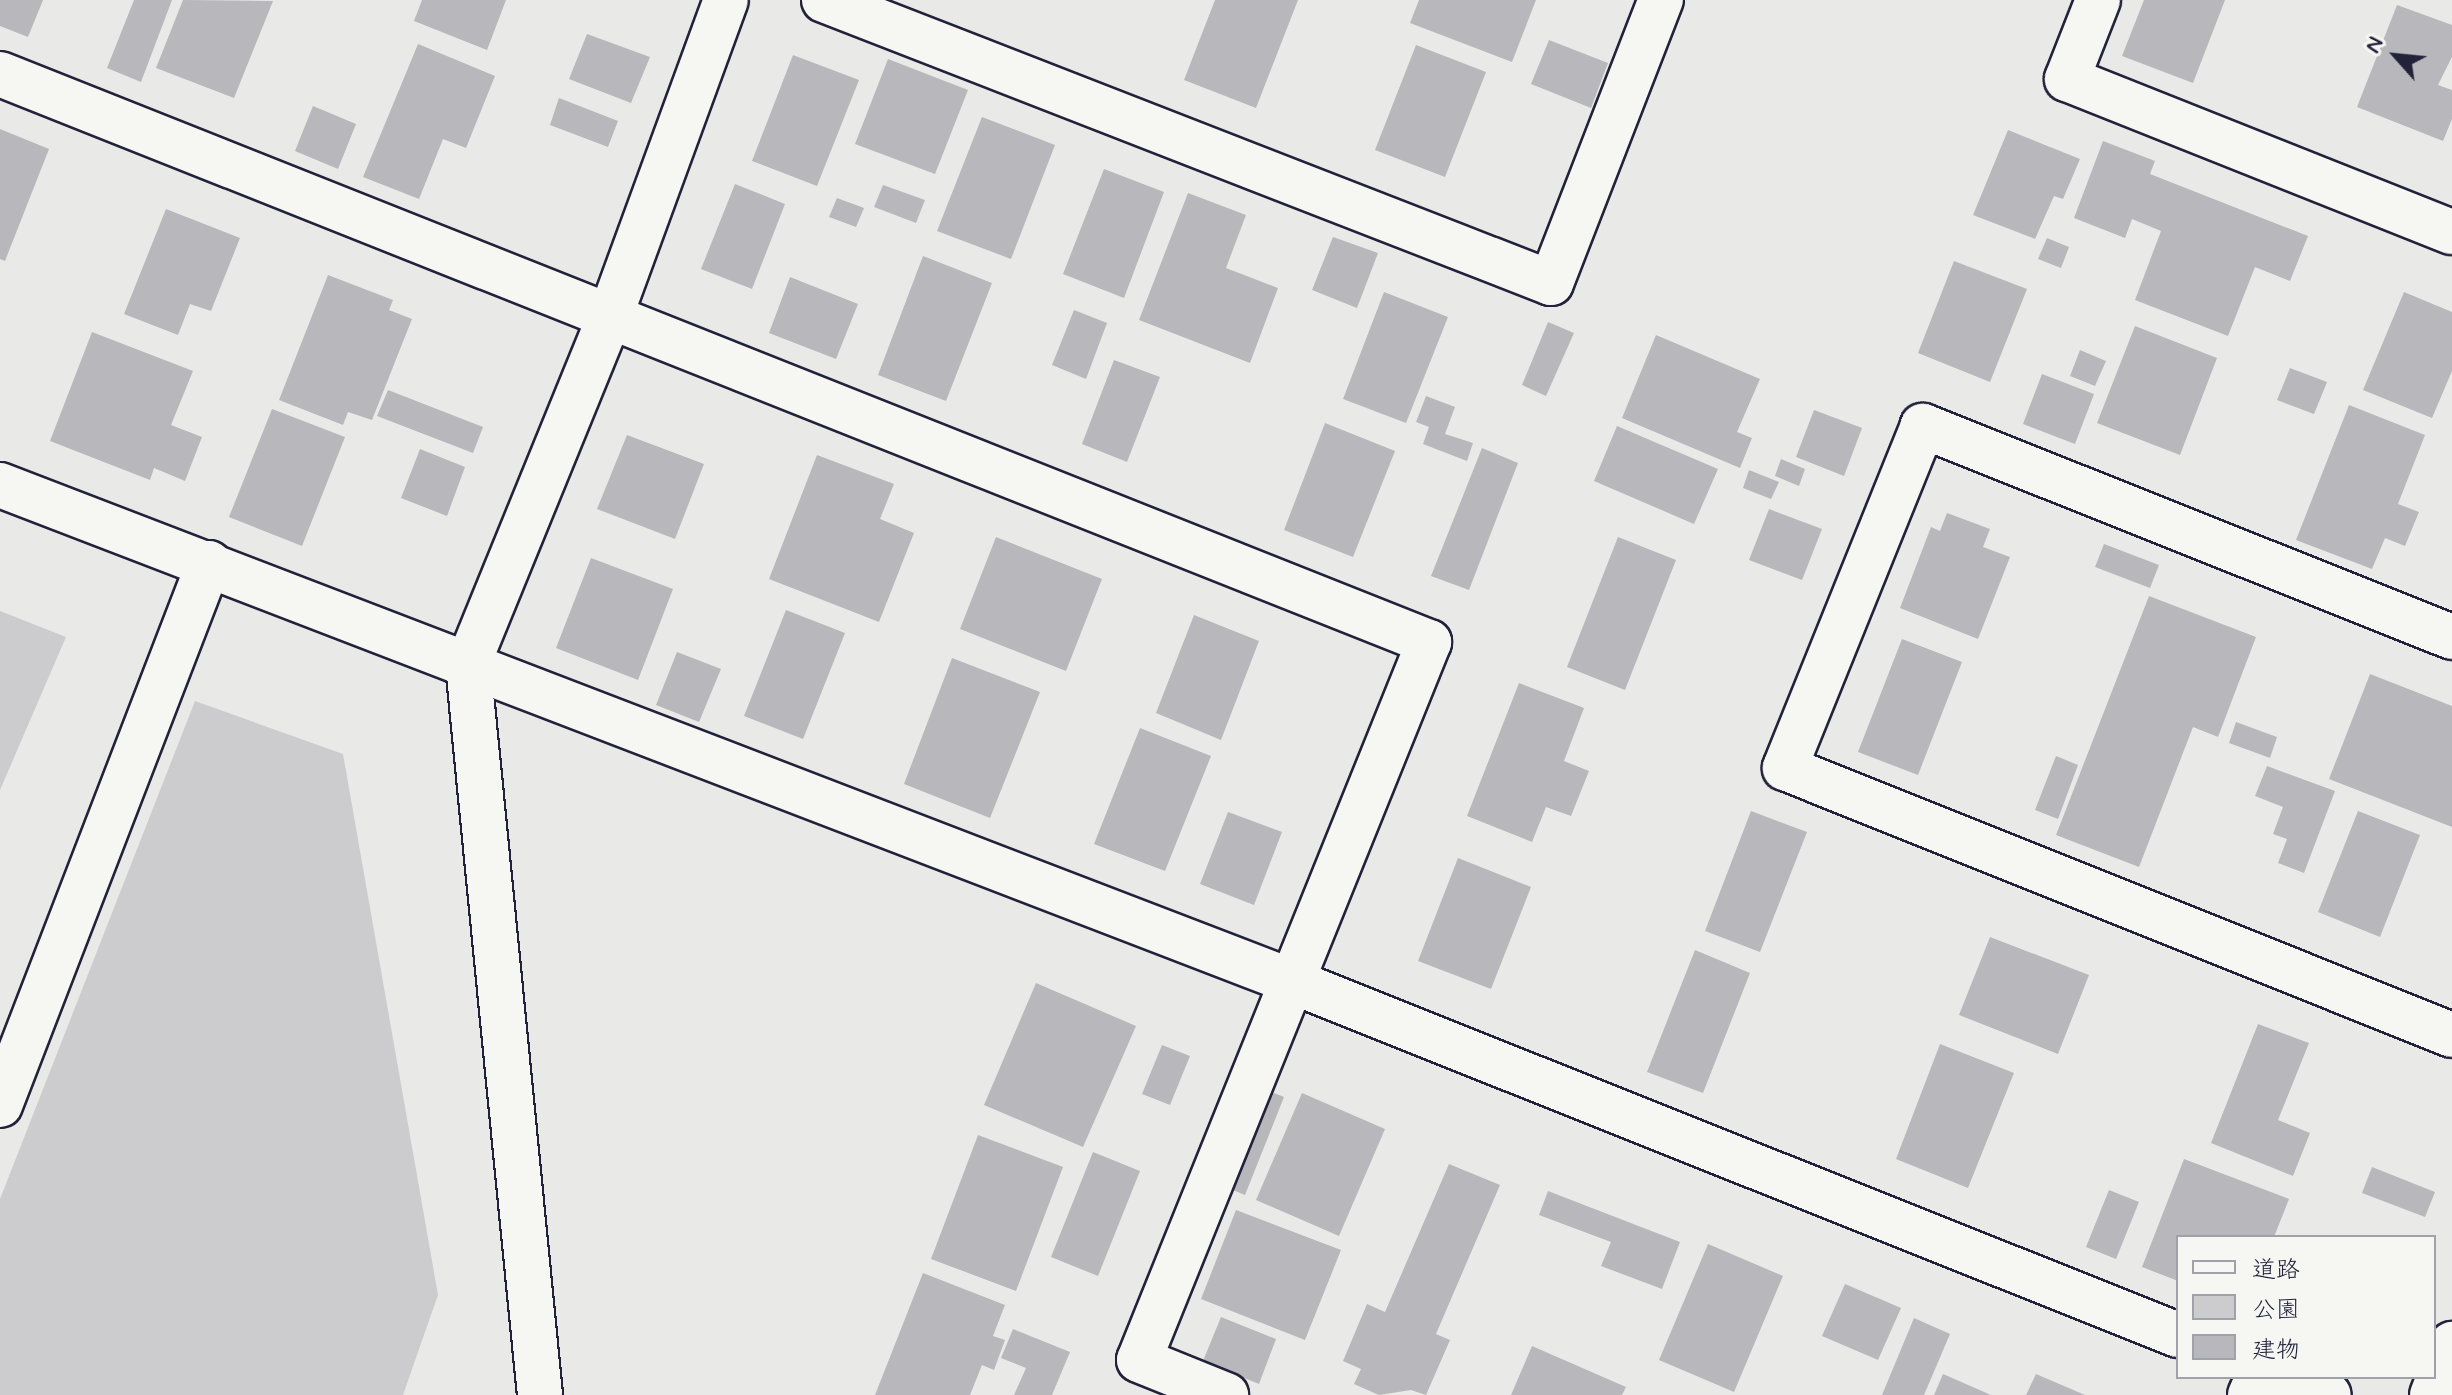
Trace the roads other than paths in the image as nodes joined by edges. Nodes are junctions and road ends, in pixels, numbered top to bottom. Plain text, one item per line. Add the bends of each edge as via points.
1 (726, 0) edge
2 (824, 0) edge
3 (1661, 0) edge
4 (2098, 0) edge
5 (0, 74) edge
6 (2452, 232) edge
7 (611, 314) junction
8 (0, 485) edge
9 (209, 563) junction
10 (2452, 637) edge
11 (468, 664) junction
12 (1291, 981) junction
13 (2452, 1035) edge
14 (0, 1105) edge
15 (2176, 1334) edge
16 (2452, 1344) edge
17 (2288, 1379) edge
18 (540, 1395) edge
19 (1226, 1395) edge
20 (2329, 1395) edge
21 (2432, 1395) edge

1 - 7 street
2 - 3 street via 1551,283
4 - 6 street via 2067,79
5 - 7 street
7 - 11 street
7 - 12 street via 1429,642
8 - 9 street
9 - 11 street
9 - 14 street
10 - 13 street via 1923,426 1785,768
11 - 12 street
11 - 18 street
12 - 15 street
12 - 19 street via 1139,1360
16 - 21 street
17 - 20 street

